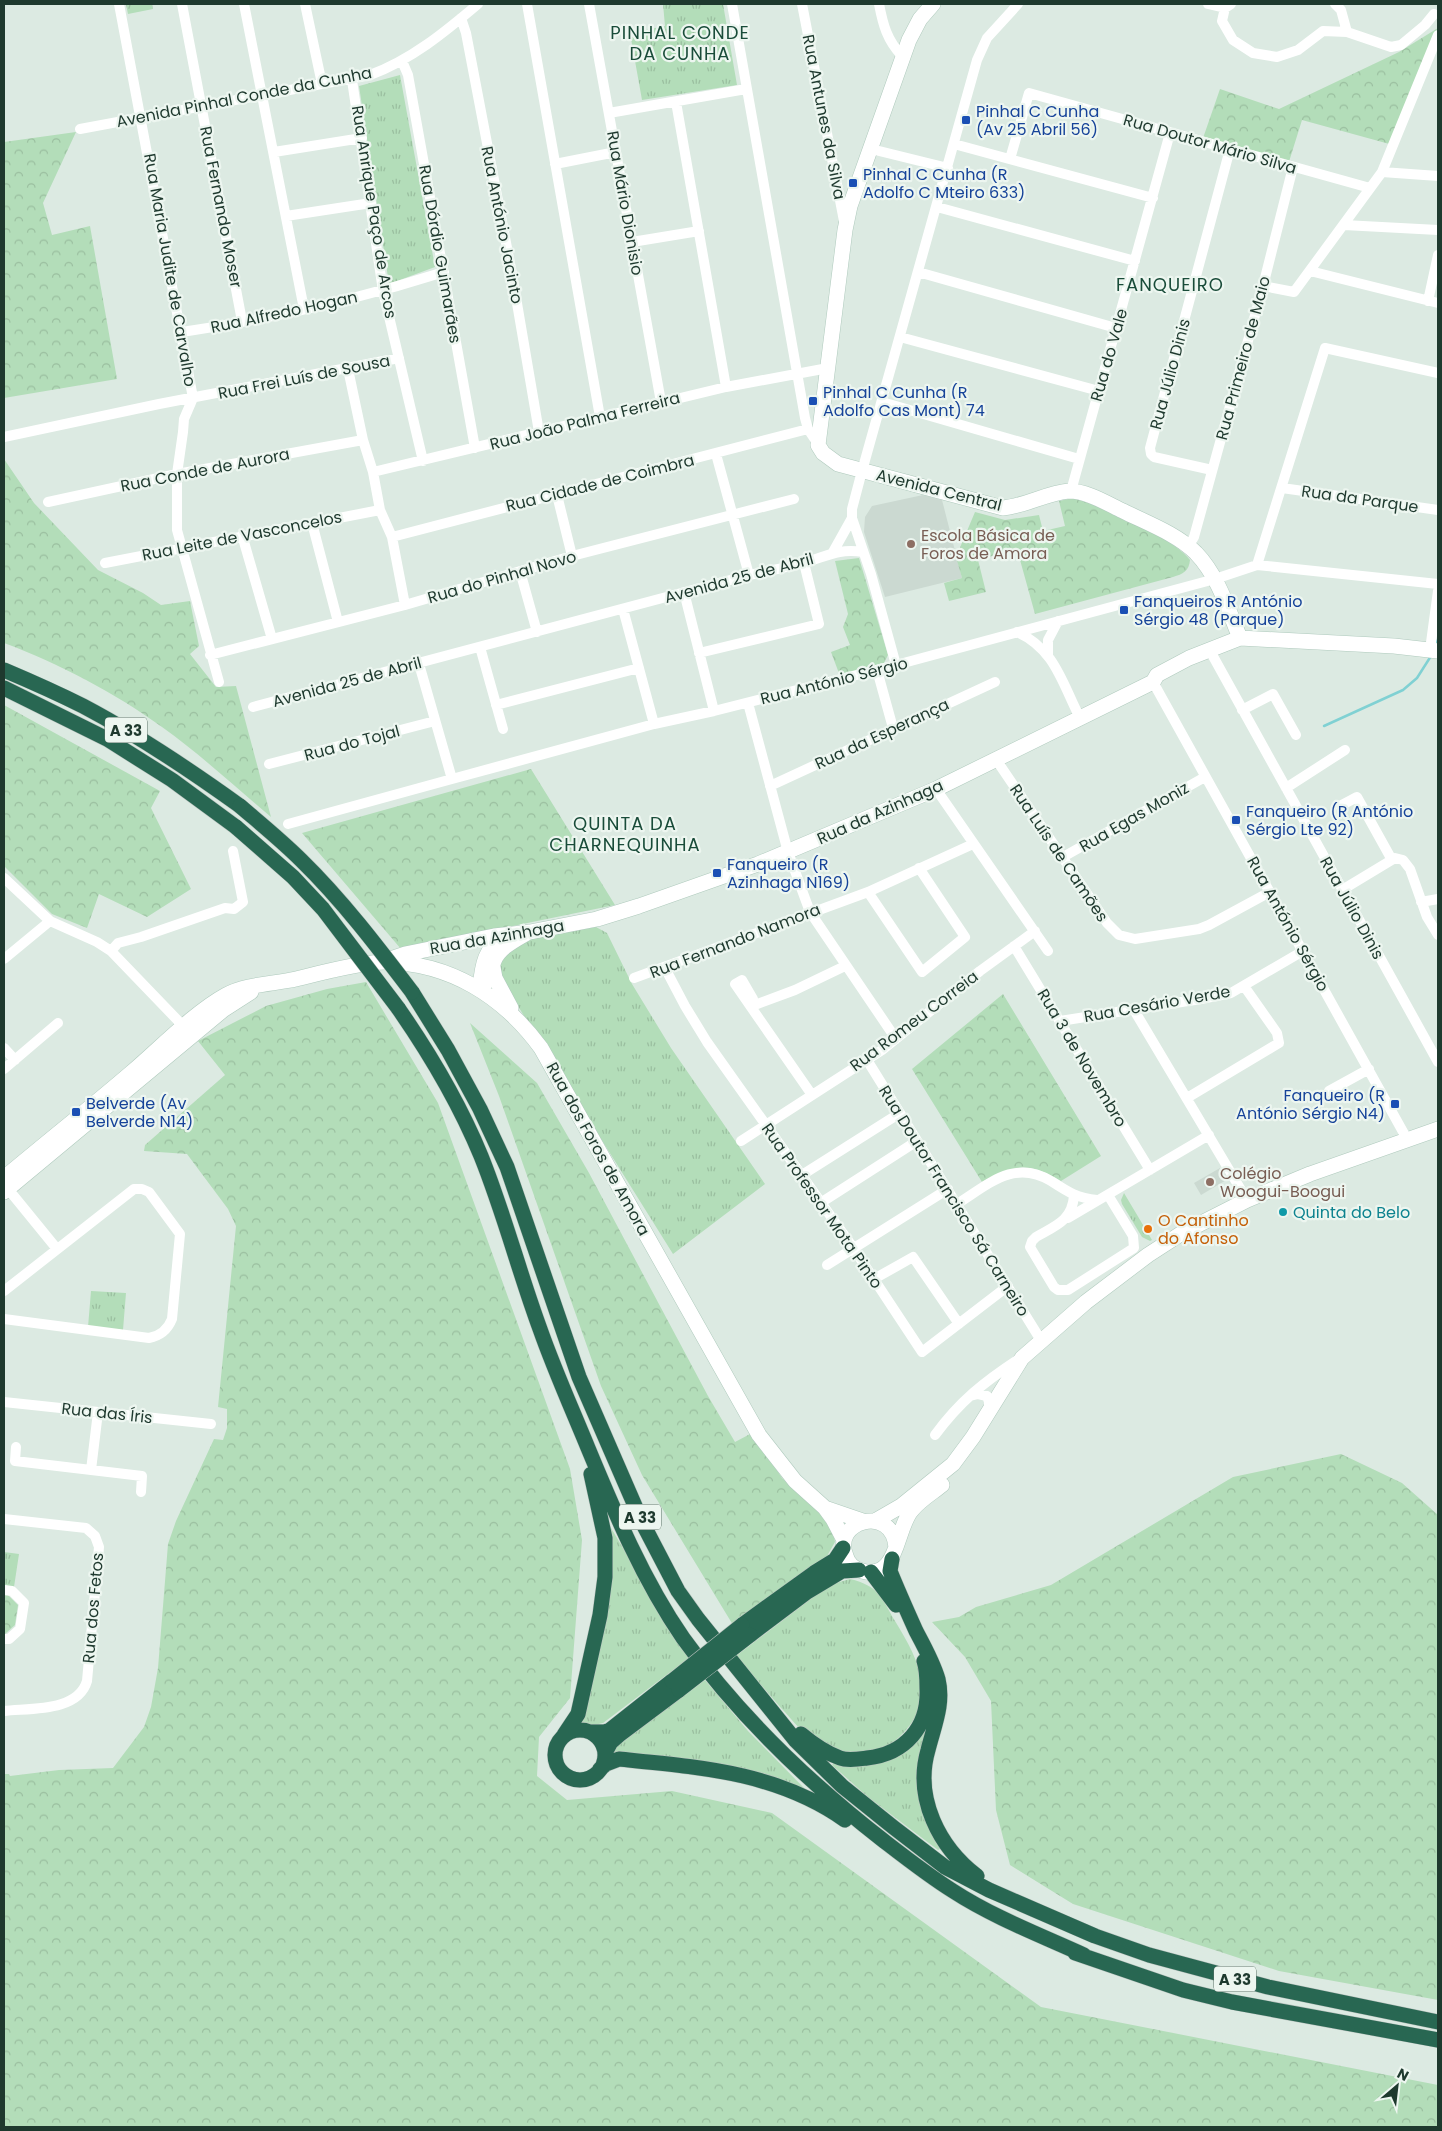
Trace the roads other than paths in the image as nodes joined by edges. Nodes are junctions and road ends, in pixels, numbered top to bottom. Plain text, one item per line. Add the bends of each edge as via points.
1 (119, 4) edge
2 (182, 4) edge
3 (244, 4) edge
4 (306, 4) edge
5 (478, 4) edge
6 (527, 4) edge
7 (589, 4) edge
8 (732, 4) edge
9 (802, 4) edge
10 (879, 4) edge
11 (933, 4) edge
12 (1018, 4) edge
13 (1208, 4) edge
14 (1335, 4) edge
15 (1430, 4) edge
16 (1228, 6) edge
17 (1436, 15) edge
18 (461, 18) junction
19 (1347, 32) junction
20 (1438, 35) edge
21 (902, 56) junction
22 (402, 61) junction
23 (352, 80) junction
24 (322, 84) junction
25 (746, 90) junction
26 (263, 95) junction
27 (676, 102) junction
28 (202, 106) junction
29 (609, 113) junction
30 (141, 117) junction
31 (80, 129) dead end
32 (1170, 132) junction
33 (362, 138) junction
34 (954, 144) junction
35 (871, 149) junction
36 (1230, 149) junction
37 (274, 152) junction
38 (616, 152) junction
39 (1010, 159) junction
40 (555, 164) junction
41 (1293, 167) junction
42 (948, 168) junction
43 (1382, 172) junction
44 (1438, 176) edge
45 (1370, 188) junction
46 (1152, 198) junction
47 (371, 203) junction
48 (937, 207) junction
49 (286, 216) junction
50 (1344, 224) junction
51 (845, 230) junction
52 (1438, 230) edge
53 (699, 231) junction
54 (632, 242) junction
55 (1438, 255) edge
56 (1135, 260) junction
57 (1310, 271) junction
58 (444, 272) junction
59 (918, 272) junction
60 (1263, 286) junction
61 (383, 291) junction
62 (1433, 302) edge
63 (304, 309) junction
64 (242, 321) junction
65 (1116, 328) junction
66 (182, 332) junction
67 (900, 338) junction
68 (399, 358) junction
69 (828, 368) junction
70 (348, 369) junction
71 (798, 373) junction
72 (1438, 373) edge
73 (726, 387) junction
74 (1098, 391) junction
75 (193, 398) junction
76 (661, 402) junction
77 (882, 402) junction
78 (600, 417) junction
79 (808, 429) junction
80 (539, 432) junction
81 (4, 436) edge
82 (363, 440) junction
83 (818, 445) junction
84 (475, 448) junction
85 (716, 454) junction
86 (1080, 459) junction
87 (424, 461) junction
88 (1212, 470) junction
89 (862, 471) junction
90 (373, 472) junction
91 (177, 474) junction
92 (1282, 488) junction
93 (1070, 491) junction
94 (557, 495) junction
95 (794, 499) dead end
96 (48, 502) dead end
97 (380, 510) junction
98 (1438, 510) edge
99 (732, 515) junction
100 (852, 518) junction
101 (312, 523) junction
102 (242, 535) junction
103 (392, 537) junction
104 (181, 547) junction
105 (1188, 547) junction
106 (833, 552) junction
107 (863, 552) junction
108 (572, 556) junction
109 (105, 562) dead end
110 (804, 563) junction
111 (1257, 565) junction
112 (520, 571) junction
113 (749, 575) junction
114 (1215, 579) junction
115 (1438, 584) edge
116 (1438, 590) edge
117 (684, 592) junction
118 (405, 605) junction
119 (623, 609) junction
120 (1058, 621) junction
121 (338, 622) junction
122 (537, 632) junction
123 (1017, 632) junction
124 (1240, 638) junction
125 (272, 639) junction
126 (480, 647) junction
127 (1209, 649) junction
128 (1434, 650) edge
129 (699, 653) junction
130 (1048, 654) junction
131 (210, 655) junction
132 (419, 664) junction
133 (896, 665) junction
134 (639, 668) junction
135 (4, 670) edge
136 (877, 670) junction
137 (219, 682) dead end
138 (995, 682) dead end
139 (1153, 682) junction
140 (4, 688) edge
141 (748, 703) junction
142 (496, 705) junction
143 (253, 707) dead end
144 (1242, 710) junction
145 (714, 712) junction
146 (1080, 718) junction
147 (435, 721) junction
148 (654, 724) junction
149 (893, 728) junction
150 (503, 729) dead end
151 (1296, 735) dead end
152 (1345, 750) dead end
153 (995, 758) junction
154 (269, 764) dead end
155 (1205, 777) junction
156 (452, 780) junction
157 (770, 786) junction
158 (936, 788) junction
159 (1286, 788) junction
160 (1340, 806) dead end
161 (288, 824) dead end
162 (973, 844) junction
163 (233, 851) dead end
164 (788, 852) junction
165 (1063, 857) junction
166 (1392, 860) junction
167 (919, 868) junction
168 (4, 878) edge
169 (1342, 890) junction
170 (868, 892) junction
171 (1270, 892) junction
172 (1438, 899) edge
173 (1421, 902) junction
174 (810, 912) junction
175 (50, 920) junction
176 (530, 932) junction
177 (1035, 932) junction
178 (507, 934) junction
179 (1438, 935) edge
180 (1014, 946) junction
181 (111, 951) junction
182 (1048, 951) dead end
183 (1303, 951) junction
184 (4, 959) edge
185 (383, 962) junction
186 (846, 966) junction
187 (493, 967) junction
188 (665, 968) junction
189 (634, 978) dead end
190 (1244, 986) junction
191 (480, 988) junction
192 (1134, 1010) junction
193 (516, 1018) junction
194 (1060, 1021) junction
195 (58, 1024) dead end
196 (189, 1031) junction
197 (896, 1040) junction
198 (4, 1048) edge
199 (15, 1060) junction
200 (867, 1060) junction
201 (1438, 1062) edge
202 (4, 1069) edge
203 (1370, 1070) junction
204 (1329, 1091) dead end
205 (812, 1095) junction
206 (1187, 1098) junction
207 (900, 1113) junction
208 (767, 1125) junction
209 (1438, 1129) edge
210 (1209, 1135) junction
211 (1407, 1139) junction
212 (741, 1141) dead end
213 (917, 1141) junction
214 (1150, 1170) junction
215 (802, 1175) junction
216 (5, 1185) edge
217 (948, 1189) junction
218 (1108, 1195) junction
219 (1074, 1196) junction
220 (1097, 1200) junction
221 (1247, 1200) junction
222 (822, 1202) junction
223 (957, 1204) junction
224 (1065, 1219) junction
225 (854, 1248) junction
226 (57, 1249) junction
227 (827, 1265) dead end
228 (874, 1279) junction
229 (1008, 1286) junction
230 (4, 1291) edge
231 (4, 1319) edge
232 (959, 1324) junction
233 (1042, 1342) junction
234 (1022, 1358) junction
235 (969, 1396) junction
236 (4, 1402) edge
237 (569, 1403) junction
238 (989, 1410) junction
239 (98, 1412) junction
240 (211, 1424) dead end
241 (935, 1435) dead end
242 (16, 1447) dead end
243 (91, 1470) junction
244 (141, 1492) dead end
245 (825, 1508) junction
246 (4, 1519) edge
247 (869, 1521) junction
248 (844, 1544) junction
249 (894, 1553) junction
250 (865, 1571) junction
251 (4, 1590) edge
252 (746, 1630) junction
253 (4, 1639) edge
254 (733, 1664) junction
255 (676, 1685) junction
256 (4, 1711) edge
257 (590, 1732) junction
258 (564, 1735) junction
259 (605, 1753) junction
260 (600, 1769) junction
261 (1039, 1912) junction
262 (1084, 1956) junction
263 (1438, 2022) edge
264 (1438, 2040) edge

1 - 30 street, Rua Maria Judite de Carvalho
2 - 28 street, Rua Fernando Moser
3 - 26 street
4 - 24 street
5 - 18 street, Avenida Pinhal Conde da Cunha
6 - 40 street
7 - 29 street, Rua Mário Dionisio
8 - 25 street
9 - 51 street, Rua Antunes da Silva
10 - 21 street via 884,29
11 - 21 main road via 915,27
12 - 34 street, Avenida 25 de Abril via 988,38 977,60
13 - 16 street
14 - 19 street via 1341,10
15 - 17 street
16 - 19 street via 1222,21 1233,40 1253,53 1277,57 1298,50 1323,32
17 - 19 street via 1401,45 1391,47
18 - 22 street, Avenida Pinhal Conde da Cunha
18 - 80 street, Rua António Jacinto via 510,260
20 - 43 street
21 - 35 main road
22 - 23 street, Avenida Pinhal Conde da Cunha
22 - 58 street, Rua Dórdio Guimarães via 408,75
23 - 24 street, Avenida Pinhal Conde da Cunha
23 - 33 street, Rua Anrique Paço de Arcos
24 - 26 street, Avenida Pinhal Conde da Cunha
25 - 27 street
25 - 71 street
26 - 28 street, Avenida Pinhal Conde da Cunha
26 - 37 street
27 - 29 street
27 - 53 street
28 - 30 street, Avenida Pinhal Conde da Cunha
28 - 64 street, Rua Fernando Moser
29 - 38 street, Rua Mário Dionisio
30 - 31 street, Avenida Pinhal Conde da Cunha
30 - 66 street, Rua Maria Judite de Carvalho
32 - 36 street, Rua Doutor Mário Silva
32 - 39 street, Rua Doutor Mário Silva via 1029,93
32 - 46 street, Rua do Vale
33 - 37 street
33 - 47 street, Rua Anrique Paço de Arcos
34 - 39 street
34 - 42 street, Avenida 25 de Abril
35 - 42 street
35 - 51 main road via 850,206
36 - 41 street, Rua Doutor Mário Silva
36 - 88 street, Rua Júlio Dinis via 1150,448 1151,454 1159,459
37 - 49 street
38 - 40 street
38 - 54 street, Rua Mário Dionisio
39 - 46 street
40 - 78 street
41 - 45 street, Rua Doutor Mário Silva
41 - 60 street, Rua Primeiro de Maio
42 - 48 street, Avenida 25 de Abril
43 - 44 street
43 - 45 street
45 - 50 street
46 - 56 street, Rua do Vale
47 - 49 street
47 - 61 street, Rua Anrique Paço de Arcos
48 - 56 street
48 - 59 street, Avenida 25 de Abril
49 - 63 street
50 - 52 street
50 - 57 street
51 - 69 main road
53 - 54 street
53 - 73 street
54 - 76 street, Rua Mário Dionisio
55 - 62 street
56 - 65 street, Rua do Vale
57 - 60 street via 1294,292
57 - 62 street
58 - 61 street, Rua Alfredo Hogan
58 - 84 street, Rua Dórdio Guimarães
59 - 65 street
59 - 67 street, Avenida 25 de Abril
60 - 88 street, Rua Primeiro de Maio
61 - 63 street, Rua Alfredo Hogan
61 - 68 street, Rua Anrique Paço de Arcos
63 - 64 street, Rua Alfredo Hogan
64 - 66 street, Rua Alfredo Hogan
65 - 74 street, Rua do Vale
66 - 75 street, Rua Maria Judite de Carvalho
67 - 74 street
67 - 77 street, Avenida 25 de Abril
68 - 70 street, Rua Frei Luís de Sousa
68 - 87 street, Rua Anrique Paço de Arcos
69 - 71 street, Rua João Palma Ferreira
69 - 83 main road
70 - 75 street, Rua Frei Luís de Sousa
70 - 82 street
71 - 73 street, Rua João Palma Ferreira
71 - 79 street
72 - 92 street via 1325,348
73 - 76 street, Rua João Palma Ferreira
74 - 86 street, Rua do Vale
75 - 81 street, Rua Frei Luís de Sousa
75 - 91 street, Rua Maria Judite de Carvalho via 184,419
76 - 78 street, Rua João Palma Ferreira
77 - 86 street
77 - 89 street, Avenida 25 de Abril
78 - 80 street, Rua João Palma Ferreira
79 - 83 street
79 - 85 street, Rua Cidade de Coimbra
80 - 84 street, Rua João Palma Ferreira
82 - 90 street
82 - 91 street, Rua Conde de Aurora
83 - 89 main road, Avenida Central via 829,459
84 - 87 street, Rua João Palma Ferreira
85 - 94 street, Rua Cidade de Coimbra
85 - 99 street
86 - 93 street, Rua do Vale
87 - 90 street, Rua João Palma Ferreira
88 - 105 street, Rua Primeiro de Maio via 1194,537
89 - 93 main road, Avenida Central via 1002,508
89 - 100 street, Avenida 25 de Abril
90 - 97 street
91 - 96 street, Rua Conde de Aurora
91 - 104 street, Rua Maria Judite de Carvalho via 176,530
92 - 98 street, Rua da Parque
92 - 111 street
93 - 105 main road via 1114,506
94 - 103 street, Rua Cidade de Coimbra
94 - 108 street
95 - 99 street, Rua do Pinhal Novo
97 - 101 street, Rua Leite de Vasconcelos
97 - 103 street
99 - 108 street, Rua do Pinhal Novo
99 - 113 street
100 - 106 street, Avenida 25 de Abril
100 - 107 street
101 - 102 street, Rua Leite de Vasconcelos
101 - 121 street
102 - 104 street, Rua Leite de Vasconcelos
102 - 125 street
103 - 118 street
104 - 109 street, Rua Leite de Vasconcelos
104 - 131 street, Rua Maria Judite de Carvalho
105 - 114 main road
106 - 107 street
106 - 110 street, Avenida 25 de Abril
107 - 133 street
108 - 112 street, Rua do Pinhal Novo
110 - 113 street, Avenida 25 de Abril
110 - 129 street via 819,624
111 - 114 street
111 - 115 street
112 - 118 street, Rua do Pinhal Novo
112 - 122 street
113 - 117 street, Avenida 25 de Abril
114 - 120 street, Rua António Sérgio
114 - 124 main road
116 - 128 street
117 - 119 street, Avenida 25 de Abril
117 - 129 street
118 - 121 street, Rua do Pinhal Novo
119 - 122 street, Avenida 25 de Abril
119 - 134 street
120 - 123 street, Rua António Sérgio
120 - 130 street via 1048,640
121 - 125 street, Rua do Pinhal Novo
122 - 126 street, Avenida 25 de Abril
123 - 130 street via 1032,639
123 - 133 street, Rua António Sérgio
124 - 127 main road, Rua da Azinhaga
124 - 128 main road
125 - 131 street, Rua do Pinhal Novo
126 - 132 street, Avenida 25 de Abril
126 - 142 street
127 - 139 main road, Rua da Azinhaga via 1157,675
127 - 144 street, Rua Júlio Dinis
129 - 145 street
130 - 146 street
131 - 137 street, Rua Maria Judite de Carvalho
132 - 143 street, Avenida 25 de Abril
132 - 147 street
133 - 136 street, Rua António Sérgio
134 - 142 street
134 - 148 street
135 - 254 highway, A 33, bridge via 82,706 128,732 240,806 301,859 371,938 412,992 448,1050 507,1167 579,1377 642,1522 678,1591
136 - 141 street, Rua António Sérgio
136 - 149 street
138 - 149 street, Rua da Esperança
139 - 146 main road, Rua da Azinhaga
139 - 155 street, Rua António Sérgio
140 - 237 highway, A 33, bridge via 107,739 172,780 236,828 293,877 323,909 398,1008 455,1103 480,1154 540,1330
141 - 145 street, Rua António Sérgio
141 - 157 street
142 - 150 street
144 - 151 street via 1273,694
144 - 159 street, Rua Júlio Dinis
145 - 148 street, Rua António Sérgio
146 - 153 main road, Rua da Azinhaga
147 - 154 street, Rua do Tojal
147 - 156 street
148 - 156 street, Rua António Sérgio
149 - 157 street, Rua da Esperança
152 - 159 street
153 - 158 main road, Rua da Azinhaga
153 - 165 street, Rua Luís de Camões
155 - 165 street, Rua Egas Moniz
155 - 171 street, Rua António Sérgio
156 - 161 street, Rua António Sérgio
157 - 164 street
158 - 162 street
158 - 164 main road, Rua da Azinhaga
159 - 169 street, Rua Júlio Dinis
160 - 166 street via 1357,797
162 - 167 street, Rua Fernando Namora
162 - 177 street
163 - 181 street via 243,902 234,909 225,908 118,943
164 - 174 street
164 - 176 main road, Rua da Azinhaga via 614,915
165 - 171 street, Rua Luís de Camões via 1112,931 1126,938 1143,939 1199,929
166 - 169 street
166 - 173 street via 1399,858 1407,863
167 - 170 street, Rua Fernando Namora
167 - 170 street via 965,937 922,972
168 - 175 street
169 - 201 street, Rua Júlio Dinis
170 - 174 street, Rua Fernando Namora
171 - 183 street, Rua António Sérgio
172 - 173 street
173 - 179 street
174 - 186 street
174 - 188 street, Rua Fernando Namora
175 - 181 street
175 - 184 street
176 - 178 main road, Rua da Azinhaga
176 - 187 main road via 503,949
177 - 180 street, Rua Romeu Correia
177 - 182 street
178 - 185 main road, Rua da Azinhaga via 405,954
178 - 191 main road via 488,950 482,966
180 - 194 street, Rua 3 de Novembro
180 - 197 street, Rua Romeu Correia
181 - 196 street
183 - 190 street, Rua Cesário Verde
183 - 203 street, Rua António Sérgio
185 - 191 main road, Rua dos Foros de Amora via 428,968
185 - 196 main road, Rua dos Foros de Amora via 228,994
186 - 197 street
186 - 205 street via 752,1006
187 - 191 main road via 491,977
187 - 193 main road via 495,978
188 - 189 street, Rua Fernando Namora
188 - 208 street, Rua Professor Mota Pinto via 707,1042
190 - 192 street, Rua Cesário Verde via 1220,996
190 - 206 street via 1277,1033 1278,1043
191 - 193 main road, Rua dos Foros de Amora
192 - 194 street, Rua Cesário Verde
192 - 206 street
193 - 245 main road, Rua dos Foros de Amora via 550,1064 759,1435 795,1481
194 - 214 street, Rua 3 de Novembro
195 - 199 street
196 - 216 main road, Rua dos Foros de Amora
197 - 200 street, Rua Romeu Correia
198 - 199 street
199 - 202 street
200 - 205 street, Rua Romeu Correia
200 - 207 street, Rua Doutor Francisco Sá Carneiro
203 - 204 street
203 - 211 street, Rua António Sérgio
205 - 208 street, Rua Romeu Correia
206 - 210 street
207 - 213 street, Rua Doutor Francisco Sá Carneiro
207 - 215 street
208 - 212 street, Rua Romeu Correia
208 - 215 street, Rua Professor Mota Pinto
209 - 211 main road
210 - 214 street
210 - 221 street
211 - 221 main road
213 - 217 street, Rua Doutor Francisco Sá Carneiro
213 - 222 street
214 - 218 street
215 - 222 street, Rua Professor Mota Pinto
216 - 226 street
217 - 223 street, Rua Doutor Francisco Sá Carneiro
217 - 225 street
218 - 220 street
218 - 224 street via 1133,1236 1134,1248 1068,1290 1058,1290 1030,1247 1036,1237
219 - 220 street
219 - 223 street via 1047,1179 1024,1171 1003,1177
219 - 224 street via 1072,1211
220 - 224 street
221 - 233 main road via 1182,1233 1148,1255 1086,1302
222 - 225 street, Rua Professor Mota Pinto
223 - 229 street, Rua Doutor Francisco Sá Carneiro
225 - 227 street
225 - 228 street, Rua Professor Mota Pinto
226 - 230 street
226 - 231 street via 131,1190 138,1188 149,1192 177,1228 180,1237 171,1322 162,1332 149,1338
228 - 232 street via 913,1257
228 - 232 street, Rua Professor Mota Pinto via 922,1352
229 - 232 street, Rua Professor Mota Pinto
229 - 233 street, Rua Doutor Francisco Sá Carneiro
233 - 234 main road
233 - 249 main road via 980,1445 961,1468 911,1510
234 - 235 street
234 - 238 main road
235 - 238 street via 986,1396
235 - 241 street via 952,1411
236 - 239 street, Rua das Íris
237 - 258 highway via 598,1505 604,1538 605,1577 578,1714
237 - 262 highway, A 33 via 615,1514 653,1588 682,1636 728,1696 761,1732 850,1815 954,1892
238 - 247 main road via 953,1464 894,1510
239 - 240 street, Rua das Íris
239 - 243 street
242 - 243 street via 15,1461
243 - 244 street via 142,1476
245 - 247 main road
245 - 248 main road via 834,1519
246 - 256 street, Rua dos Fetos via 86,1528 95,1536 99,1547 84,1689 64,1704
247 - 248 main road via 850,1530
247 - 249 main road via 884,1525 891,1532
248 - 250 main road via 848,1561
248 - 252 highway via 836,1560 814,1572
249 - 250 main road via 887,1566
249 - 261 highway via 890,1571 938,1680 940,1701 924,1773 927,1804 937,1832 963,1865 983,1882
250 - 252 highway via 842,1571
250 - 254 highway via 897,1606 926,1669 928,1693 925,1715 913,1735 894,1752 881,1757 842,1759 827,1752 813,1744 775,1710
251 - 253 street via 12,1591 24,1603 20,1629 9,1639
252 - 255 highway, bridge
254 - 261 highway, A 33 via 796,1741 842,1786 946,1867
255 - 257 highway via 610,1730
255 - 259 highway via 611,1742
257 - 258 highway via 577,1730
257 - 259 highway via 600,1741
258 - 260 highway via 555,1748 554,1756 560,1770 572,1779 580,1780 588,1779
259 - 260 highway
260 - 262 highway via 619,1759 743,1775 779,1785 808,1797 843,1819 893,1858 970,1908 1046,1944
261 - 263 highway, A 33 via 1095,1936 1202,1970
262 - 264 highway, A 33 via 1174,1987 1232,2002

